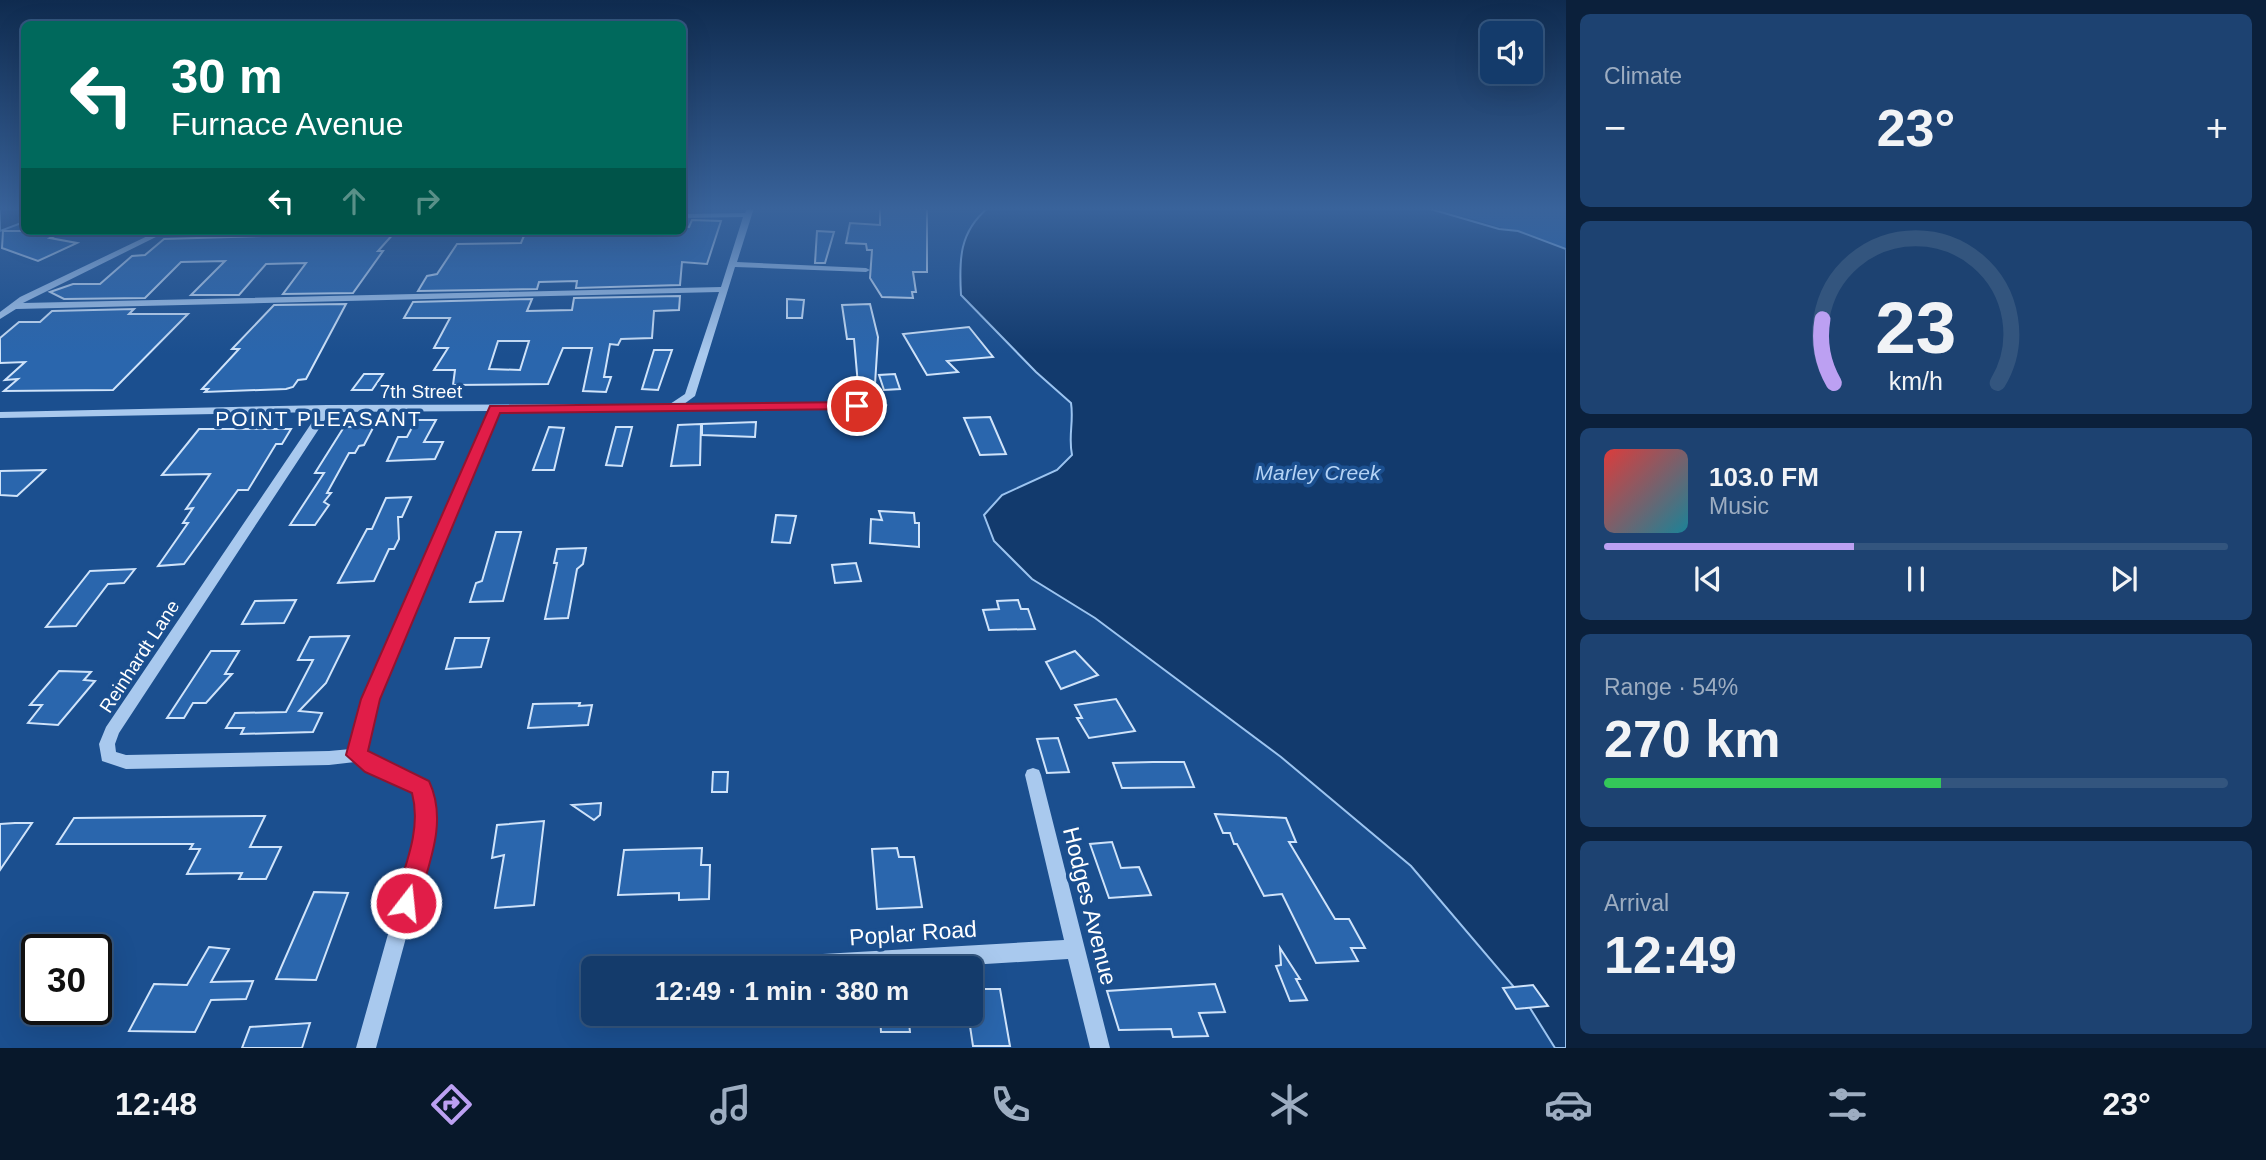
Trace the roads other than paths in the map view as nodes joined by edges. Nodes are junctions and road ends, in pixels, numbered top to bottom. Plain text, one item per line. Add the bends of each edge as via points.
1 (110, 257) edge
2 (734, 257) edge
3 (732, 264) junction
4 (866, 270) dead end
5 (723, 289) junction
6 (23, 299) junction
7 (0, 300) edge
8 (13, 306) junction
9 (0, 316) edge
10 (883, 405) dead end
11 (327, 408) junction
12 (495, 409) junction
13 (668, 409) junction
14 (0, 415) edge
15 (357, 755) junction
16 (1033, 775) dead end
17 (1076, 949) junction
18 (957, 956) edge
19 (366, 1048) edge
20 (1100, 1048) edge

1 - 6 street
2 - 3 street
3 - 4 street
3 - 5 street
5 - 8 street
5 - 13 street via 690,396
6 - 7 street
6 - 8 street
8 - 9 street
10 - 13 street, 7th Street
11 - 12 street, 7th Street
11 - 14 street, 7th Street
11 - 15 street, Reinhardt Lane via 118,722 107,744 108,756 126,762
12 - 13 street, 7th Street
12 - 15 street via 370,699
15 - 19 street via 421,788 427,808 426,831
16 - 17 street, Hodges Avenue
17 - 18 street, Poplar Road
17 - 20 street, Hodges Avenue

